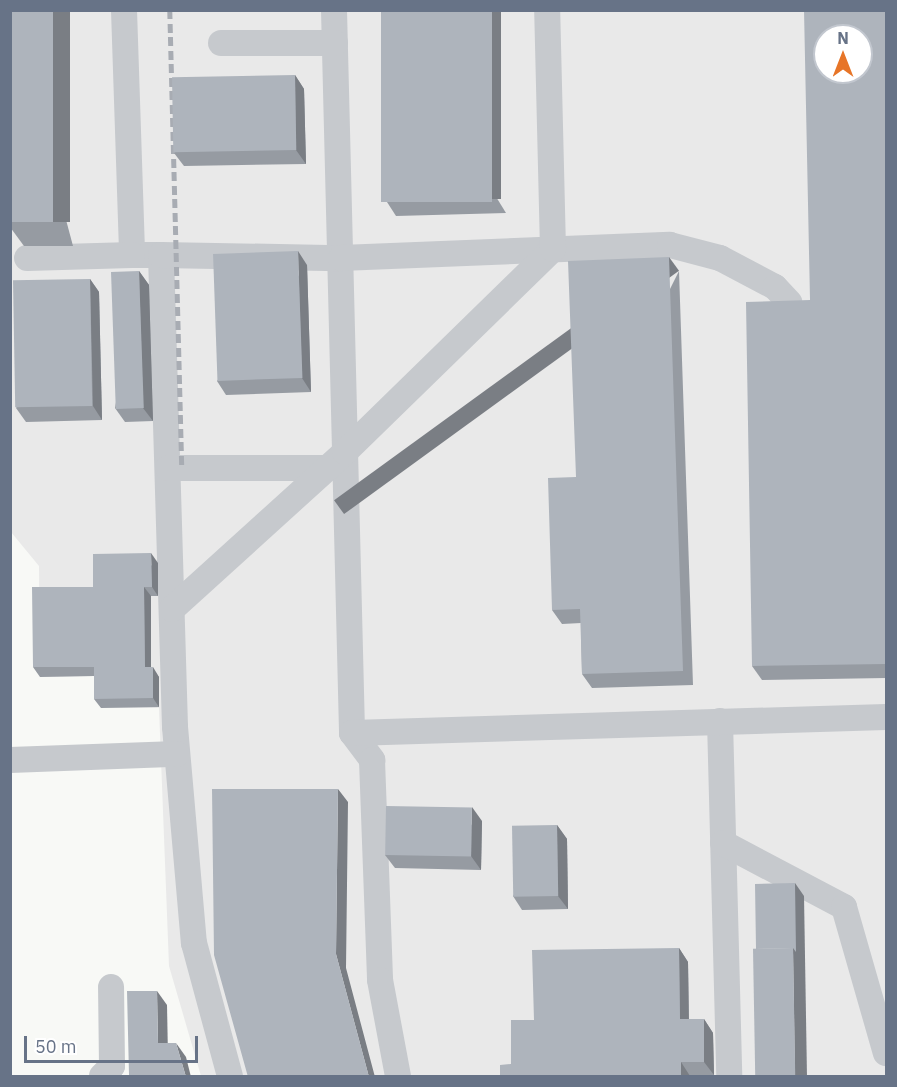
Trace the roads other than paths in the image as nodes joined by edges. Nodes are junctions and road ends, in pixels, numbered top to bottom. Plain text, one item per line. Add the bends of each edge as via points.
1 (124, 10) edge
2 (334, 10) edge
3 (547, 10) edge
4 (221, 44) dead end
5 (335, 44) junction
6 (553, 249) junction
7 (132, 255) junction
8 (161, 255) junction
9 (27, 258) dead end
10 (341, 258) junction
11 (789, 302) edge
12 (336, 460) junction
13 (168, 468) junction
14 (172, 609) junction
15 (886, 717) edge
16 (720, 721) junction
17 (352, 733) junction
18 (177, 754) junction
19 (10, 760) edge
20 (723, 843) junction
21 (111, 987) dead end
22 (886, 1053) edge
23 (102, 1077) edge
24 (230, 1077) edge
25 (398, 1077) edge
26 (729, 1077) edge

1 - 7 lane
2 - 5 lane
3 - 6 lane
4 - 5 lane
5 - 10 lane
6 - 10 lane
6 - 11 lane via 670,245 720,258 775,287
6 - 12 lane
7 - 8 lane
7 - 9 lane
8 - 10 lane
8 - 13 lane
10 - 12 lane
12 - 13 lane
12 - 14 lane
12 - 17 lane
13 - 14 lane
14 - 18 lane
15 - 16 lane
16 - 17 lane
16 - 20 lane
17 - 25 lane via 372,760 380,980
18 - 19 lane
18 - 24 lane via 194,944
20 - 22 lane via 844,907
20 - 26 lane
21 - 23 lane via 112,1066

